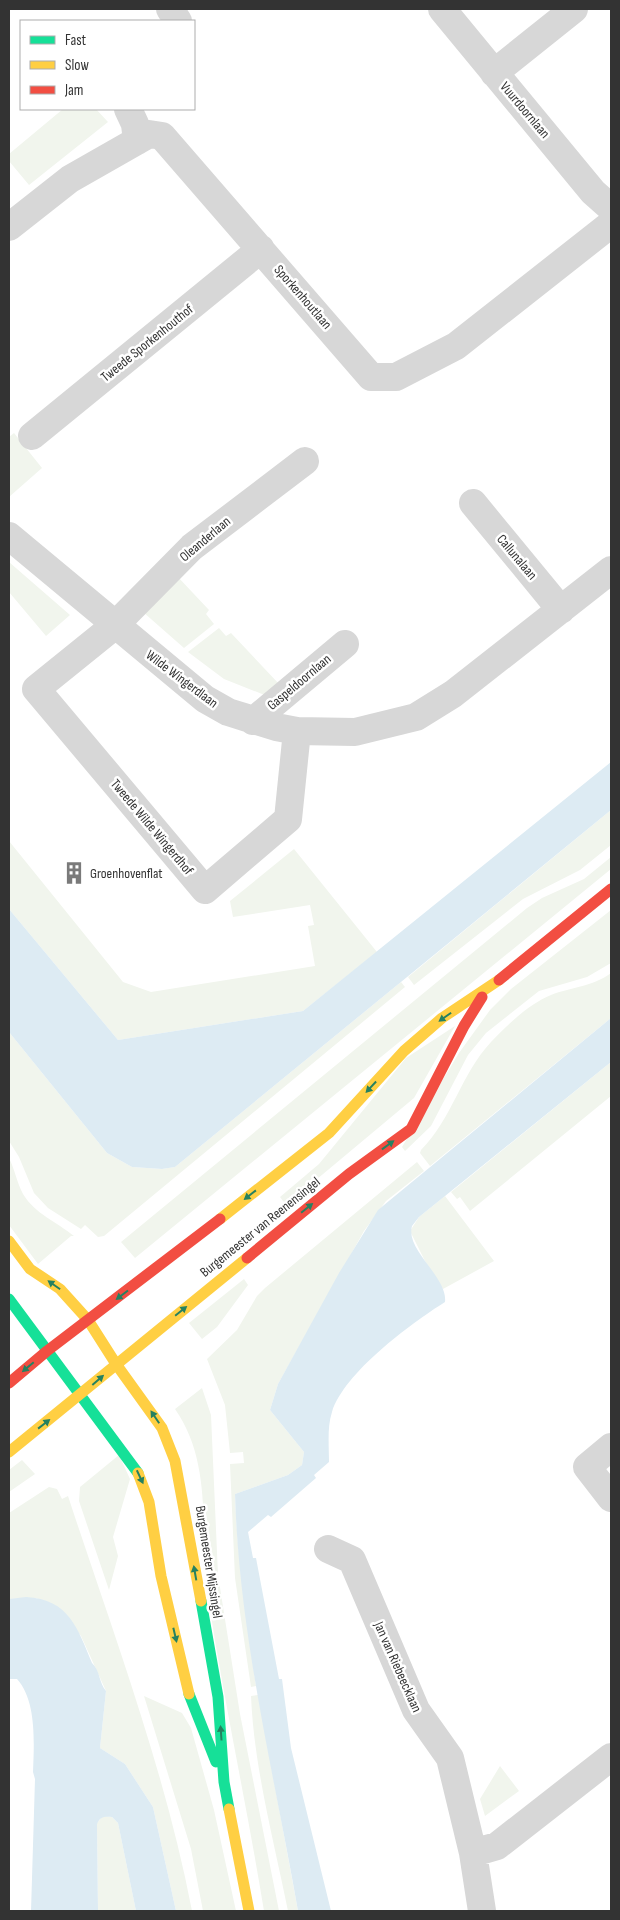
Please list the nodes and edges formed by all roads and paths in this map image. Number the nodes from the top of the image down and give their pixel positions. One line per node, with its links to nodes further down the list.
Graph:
1 (170, 9): 4 (street)
2 (442, 9): 5 (street, Vuurdoornlaan)
3 (574, 9): 5 (street)
4 (177, 20)
5 (494, 73): 8 (street, Vuurdoornlaan)
6 (128, 110): 7 (street)
7 (137, 141): 10 (street, Sporkenhoutlaan); 11 (street, Sporkenhoutlaan)
8 (611, 208)
9 (611, 224): 11 (street, Sporkenhoutlaan)
10 (9, 227)
11 (261, 249): 12 (street, Tweede Sporkenhouthof)
12 (32, 436)
13 (305, 460): 18 (street, Oleanderlaan)
14 (472, 503): 17 (street, Callunalaan)
15 (9, 536): 18 (street, Wilde Wingerdlaan)
16 (611, 570): 17 (street, Wilde Wingerdlaan)
17 (561, 610): 21 (street, Wilde Wingerdlaan)
18 (114, 626): 20 (street, Wilde Wingerdlaan); 21 (street, Tweede Wilde Wingerdhof)
19 (345, 644): 20 (street, Gaspeldoornlaan)
20 (253, 721): 21 (street, Wilde Wingerdlaan)
21 (296, 731)
22 (611, 890): 23 (main road, Burgemeester van Reenensingel)
23 (486, 991): 26 (main road, Burgemeester van Reenensingel, one-way to 26); 28 (main road, Burgemeester van Reenensingel, one-way to 23)
24 (9, 1241): 26 (main road, Burgemeester Mijssingel, one-way to 24)
25 (9, 1299): 27 (main road, Burgemeester Mijssingel)
26 (88, 1320): 27 (main road, Burgemeester van Reenensingel); 28 (main road, Burgemeester Mijssingel)
27 (47, 1351): 29 (main road, Burgemeester van Reenensingel, one-way to 29); 30 (main road, Burgemeester Mijssingel)
28 (116, 1364): 30 (main road, Burgemeester van Reenensingel, one-way to 28); 36 (main road, Burgemeester Mijssingel, one-way to 28)
29 (9, 1383)
30 (80, 1396): 32 (main road, Burgemeester van Reenensingel, one-way to 30); 36 (main road, Burgemeester Mijssingel, one-way to 36)
31 (611, 1446): 33 (street)
32 (9, 1452)
33 (611, 1498)
34 (328, 1549): 37 (street, Jan van Riebeecklaan)
35 (611, 1757): 37 (street)
36 (224, 1782): 38 (main road, Burgemeester Mijssingel)
37 (472, 1852): 39 (street, Jan van Riebeecklaan)
38 (249, 1911)
39 (482, 1911)

